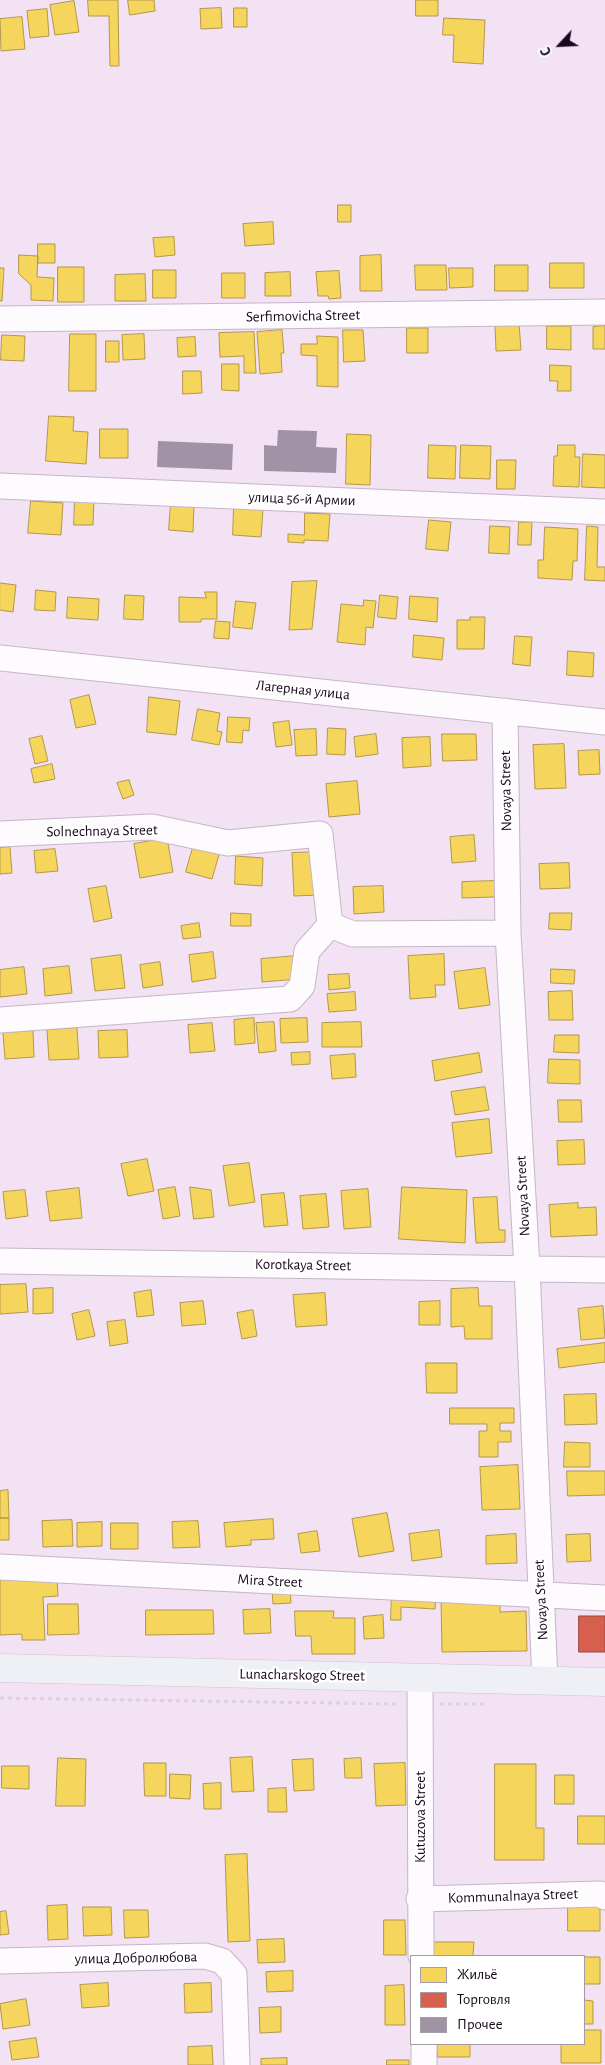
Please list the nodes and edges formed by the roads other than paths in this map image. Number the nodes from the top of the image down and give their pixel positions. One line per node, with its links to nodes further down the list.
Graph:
1 (605, 312): 2 (street, Serfimovicha Street)
2 (0, 319)
3 (0, 486): 4 (street, улица 56-й Армии)
4 (605, 512)
5 (0, 658): 6 (street, Лагерная улица)
6 (505, 711): 7 (street, Лагерная улица); 10 (street, Novaya Street)
7 (605, 722)
8 (0, 834): 9 (street, Solnechnaya Street)
9 (330, 925): 10 (street); 11 (street)
10 (508, 933): 13 (street, Novaya Street)
11 (0, 1020)
12 (0, 1261): 13 (street, Korotkaya Street)
13 (527, 1268): 14 (street, Korotkaya Street); 16 (street, Novaya Street)
14 (605, 1270)
15 (0, 1567): 16 (street, Mira Street)
16 (540, 1594): 17 (street, Mira Street); 20 (street, Novaya Street)
17 (605, 1598)
18 (0, 1668): 19 (main road, Lunacharskogo Street)
19 (420, 1678): 20 (main road, Lunacharskogo Street); 23 (street, Kutuzova Street)
20 (545, 1680): 21 (main road, Lunacharskogo Street)
21 (605, 1682)
22 (605, 1897): 23 (street, Kommunalnaya Street)
23 (419, 1899): 24 (street, Kutuzova Street)
24 (421, 1955)
25 (0, 1961): 27 (street, улица Добролюбова)
26 (424, 2045): 28 (street)
27 (237, 2065)
28 (424, 2065)

